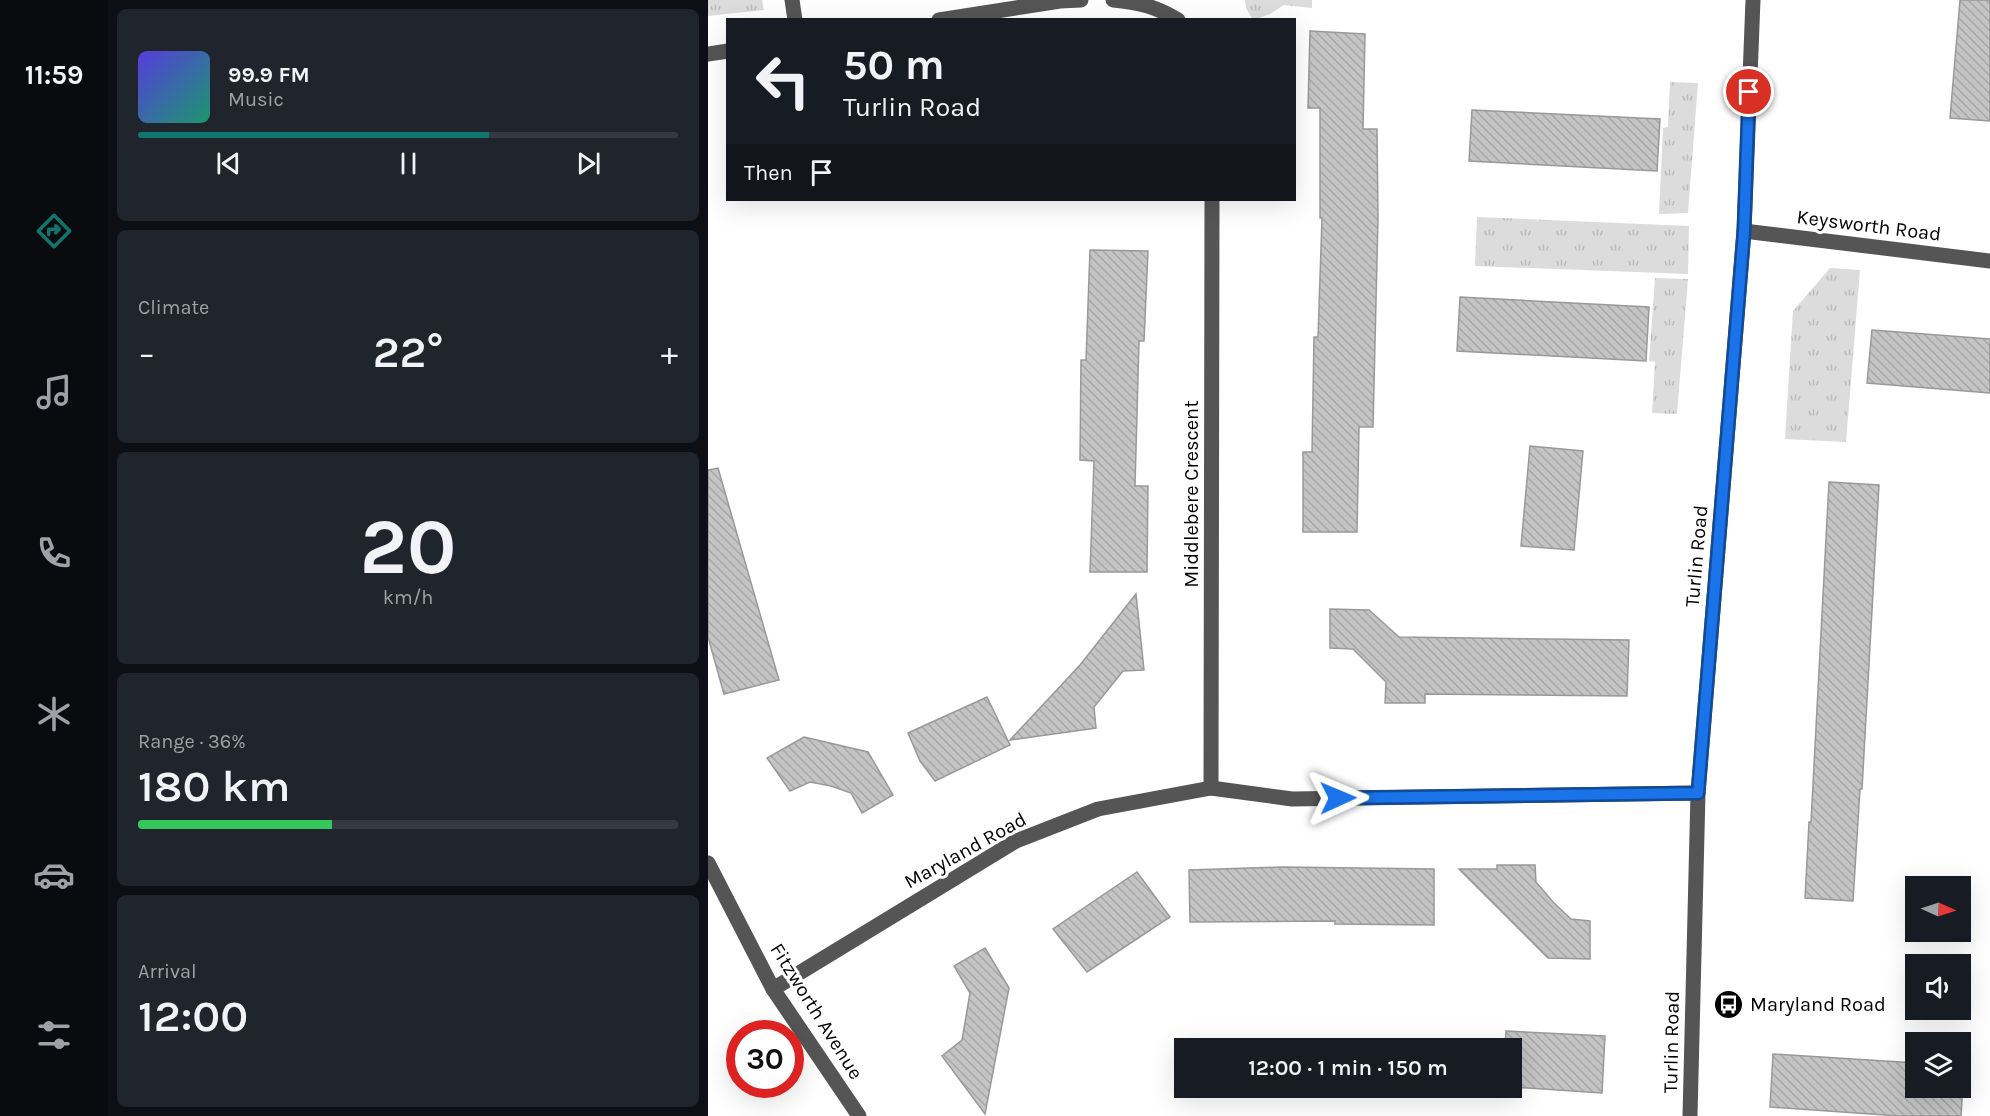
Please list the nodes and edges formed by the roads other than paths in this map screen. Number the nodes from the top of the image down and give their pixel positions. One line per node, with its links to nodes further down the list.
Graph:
1 (792, 0): 5 (street)
2 (1081, 0): 6 (street)
3 (1113, 0): 7 (street)
4 (1753, 0): 11 (street, Turlin Road)
5 (795, 18)
6 (953, 18)
7 (1174, 18)
8 (726, 51): 9 (street)
9 (708, 54)
10 (1212, 201): 13 (street, Middlebere Crescent)
11 (1744, 231): 12 (street, Keysworth Road); 14 (street, Turlin Road)
12 (1990, 261)
13 (1211, 788): 14 (street, Maryland Road); 16 (street, Maryland Road)
14 (1698, 793): 18 (street, Turlin Road)
15 (708, 863): 16 (street, Fitzworth Avenue)
16 (773, 989): 17 (street, Fitzworth Avenue)
17 (859, 1116)
18 (1690, 1116)

